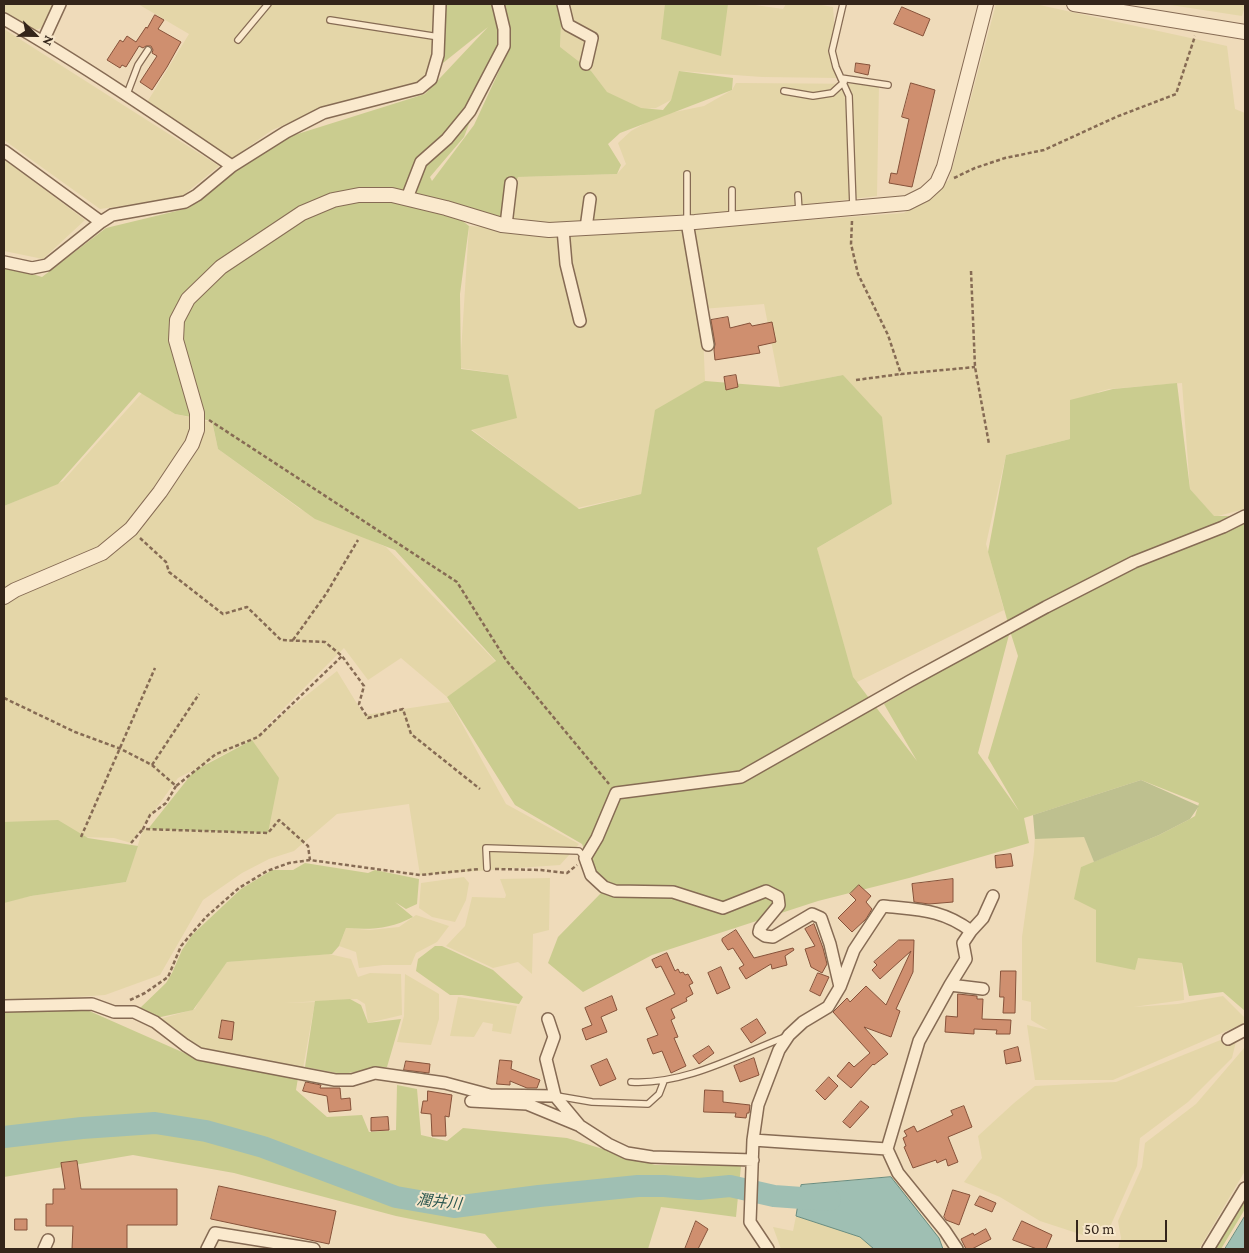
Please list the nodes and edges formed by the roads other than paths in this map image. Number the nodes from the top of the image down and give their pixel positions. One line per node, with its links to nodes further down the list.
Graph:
1 (60, 4): 14 (street)
2 (268, 4): 13 (lane)
3 (440, 4): 12 (street)
4 (498, 4): 27 (street)
5 (564, 4): 16 (street)
6 (843, 4): 17 (lane)
7 (986, 4): 29 (street)
8 (1074, 4): 11 (street)
9 (4, 19): 14 (street)
10 (330, 20): 12 (lane)
11 (1245, 32)
12 (439, 38): 22 (street)
13 (238, 40)
14 (43, 41): 20 (street)
15 (148, 50): 20 (lane)
16 (586, 64)
17 (842, 80): 18 (lane); 19 (lane); 29 (lane)
18 (888, 85)
19 (784, 91)
20 (127, 94): 22 (street)
21 (4, 151): 32 (street)
22 (232, 166): 32 (street)
23 (686, 174): 33 (lane)
24 (511, 184): 34 (street)
25 (732, 190): 31 (lane)
26 (798, 195): 30 (lane)
27 (407, 198): 34 (street); 41 (street)
28 (590, 199): 35 (street)
29 (853, 207): 30 (street)
30 (799, 212): 31 (street)
31 (732, 218): 33 (street)
32 (100, 222): 37 (street)
33 (687, 222): 35 (street); 39 (street)
34 (506, 225): 36 (street)
35 (586, 228): 36 (street)
36 (563, 229): 38 (street)
37 (4, 262)
38 (580, 321)
39 (708, 345)
40 (1245, 516): 42 (street)
41 (4, 597)
42 (585, 858): 43 (lane); 47 (street)
43 (486, 868)
44 (993, 896): 45 (street)
45 (971, 930): 46 (street); 47 (street)
46 (950, 985): 48 (street); 60 (street)
47 (840, 987): 52 (street)
48 (983, 989)
49 (4, 1006): 56 (street)
50 (548, 1019): 56 (street)
51 (1245, 1030): 53 (street)
52 (789, 1035): 54 (lane); 59 (street)
53 (1228, 1039)
54 (664, 1081): 55 (lane); 56 (lane)
55 (631, 1082)
56 (555, 1096): 58 (street)
57 (471, 1101): 58 (street)
58 (580, 1126): 61 (street)
59 (753, 1140): 60 (street); 61 (street)
60 (887, 1149): 66 (street)
61 (753, 1160): 65 (street)
62 (1245, 1188): 67 (street)
63 (207, 1249): 64 (street)
64 (314, 1249)
65 (768, 1249)
66 (956, 1249)
67 (1208, 1249)

